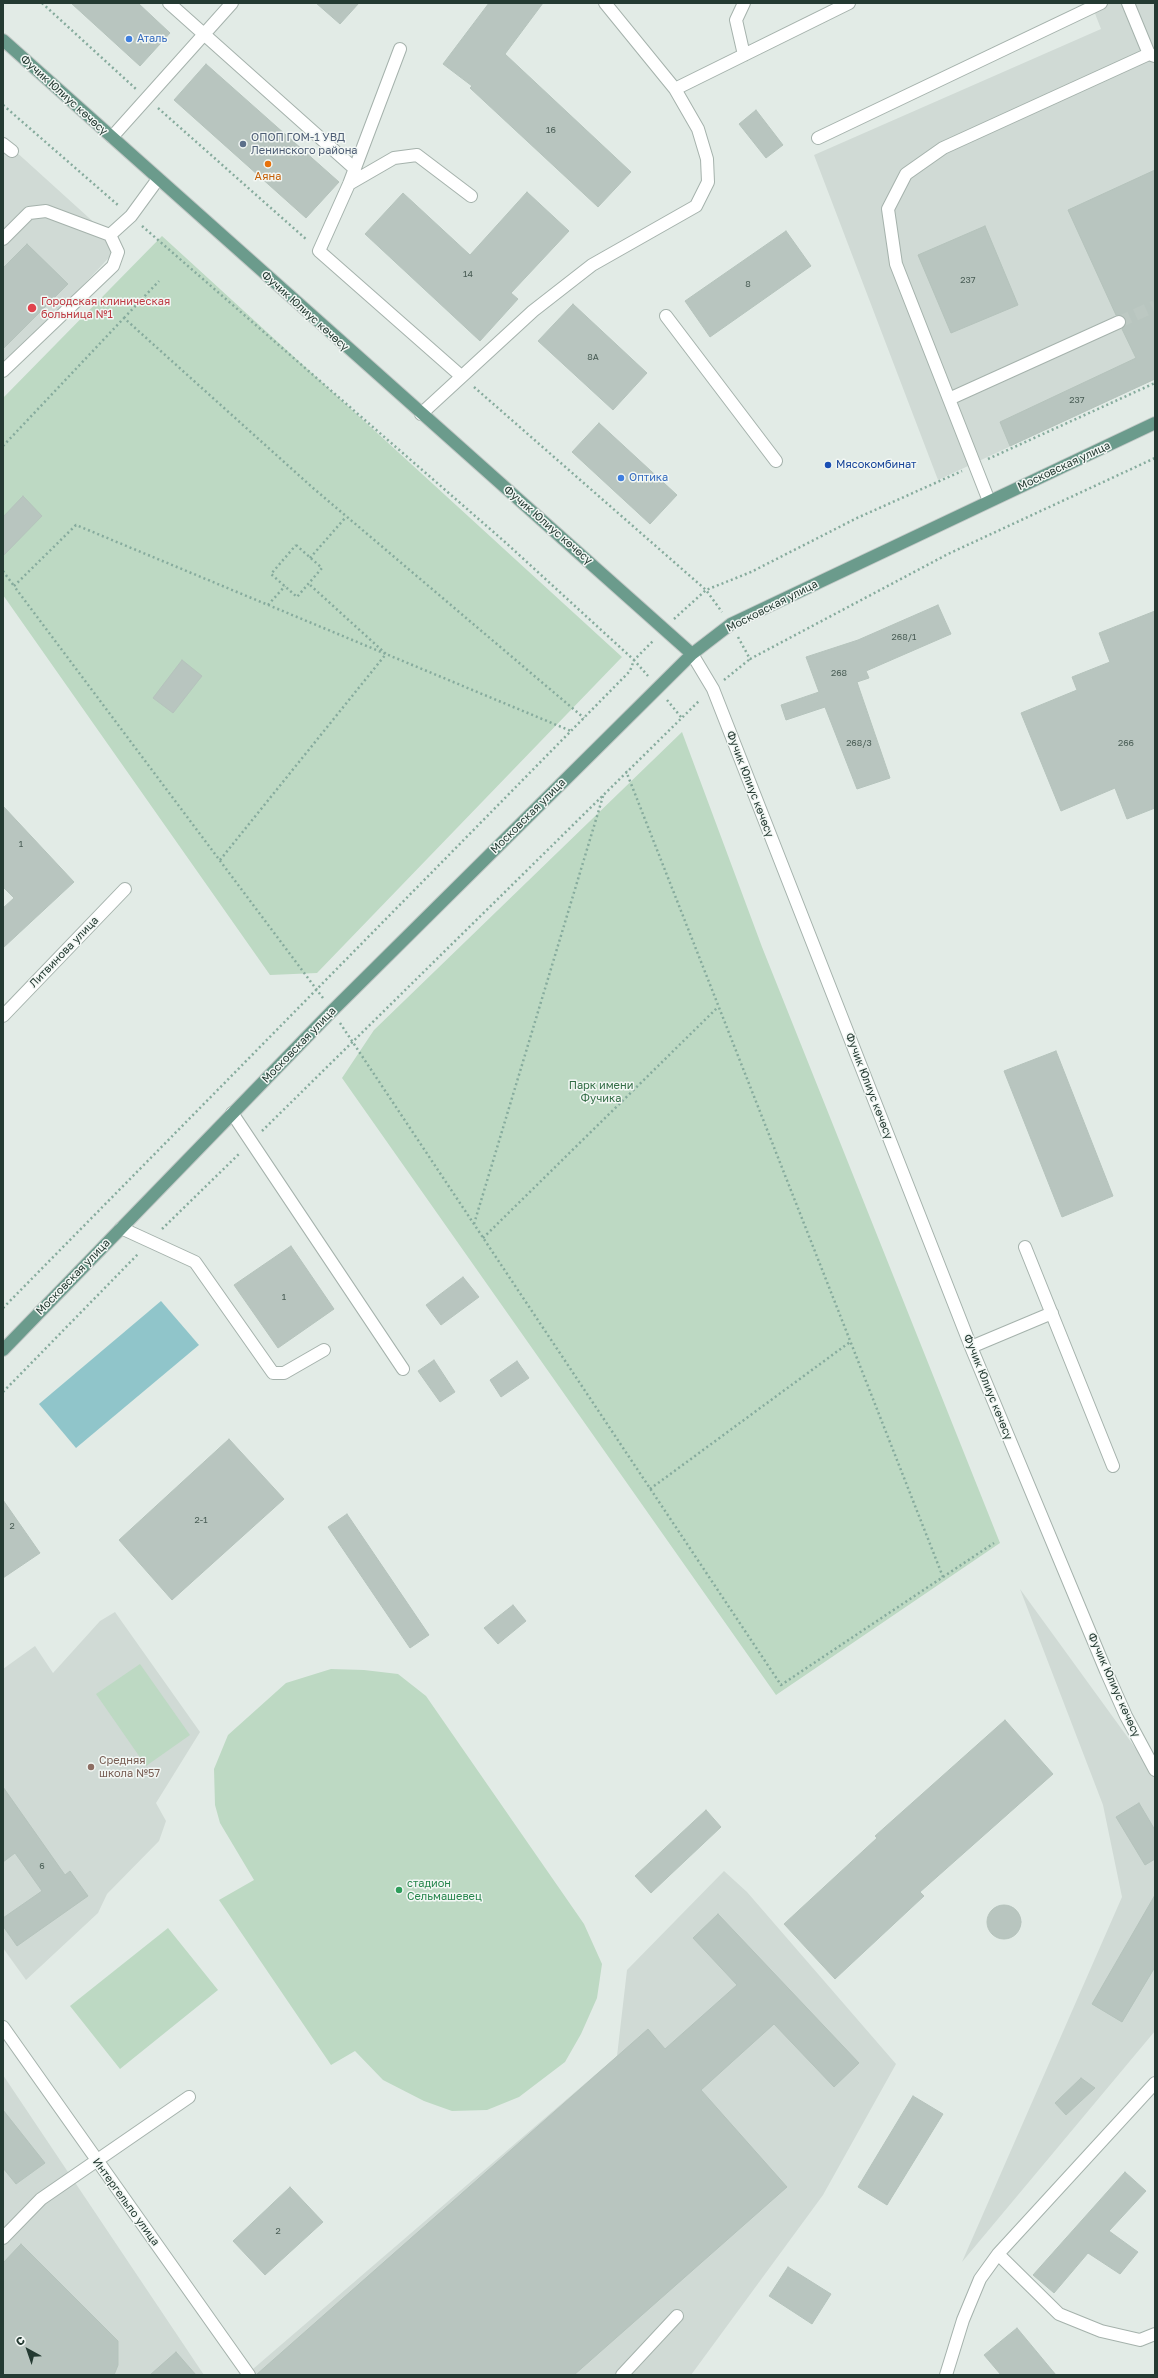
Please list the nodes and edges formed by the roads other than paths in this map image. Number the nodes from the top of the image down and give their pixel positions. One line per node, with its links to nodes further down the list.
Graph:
1 (169, 3): 8 (street)
2 (232, 3): 8 (street)
3 (605, 3): 13 (street)
4 (744, 3): 11 (street)
5 (849, 3): 11 (street)
6 (1101, 3): 15 (street)
7 (1128, 3): 12 (street)
8 (203, 34): 14 (street); 16 (street)
9 (3, 40): 14 (main road, Фучик Юлиус көчөсү)
10 (400, 49): 16 (street)
11 (744, 55): 13 (street)
12 (1152, 55): 26 (street)
13 (675, 89): 25 (street)
14 (112, 137): 17 (main road, Фучик Юлиус көчөсү)
15 (818, 138)
16 (355, 169): 18 (street)
17 (158, 179): 20 (street); 27 (main road, Фучик Юлиус көчөсү)
18 (349, 184): 19 (street); 25 (street)
19 (471, 196)
20 (110, 235): 21 (street); 24 (street)
21 (3, 238)
22 (666, 316): 29 (street)
23 (1119, 322): 26 (street)
24 (3, 371)
25 (461, 376): 27 (street)
26 (949, 399): 30 (street)
27 (421, 414): 31 (main road, Фучик Юлиус көчөсү)
28 (1155, 423): 30 (main road, Московская улица)
29 (776, 461)
30 (989, 501): 31 (main road, Московская улица)
31 (692, 654): 34 (main road, Московская улица); 38 (street, Фучик Юлиус көчөсү)
32 (125, 889): 33 (street, Литвинова улица)
33 (3, 1016)
34 (232, 1114): 35 (main road, Московская улица); 41 (street)
35 (121, 1228): 39 (main road, Московская улица); 40 (street)
36 (1026, 1247): 37 (street)
37 (1052, 1313): 38 (street); 42 (street)
38 (971, 1347): 43 (street, Фучик Юлиус көчөсү)
39 (3, 1350)
40 (324, 1350)
41 (403, 1369)
42 (1113, 1466)
43 (1155, 1770)
44 (3, 2028): 47 (street, Интергельпо улица)
45 (1155, 2083): 49 (street)
46 (189, 2097): 47 (street)
47 (97, 2161): 48 (street); 52 (street, Интергельпо улица)
48 (3, 2238)
49 (998, 2254): 51 (street); 54 (street)
50 (677, 2316): 53 (street)
51 (1155, 2334)
52 (249, 2375)
53 (622, 2375)
54 (946, 2375)

